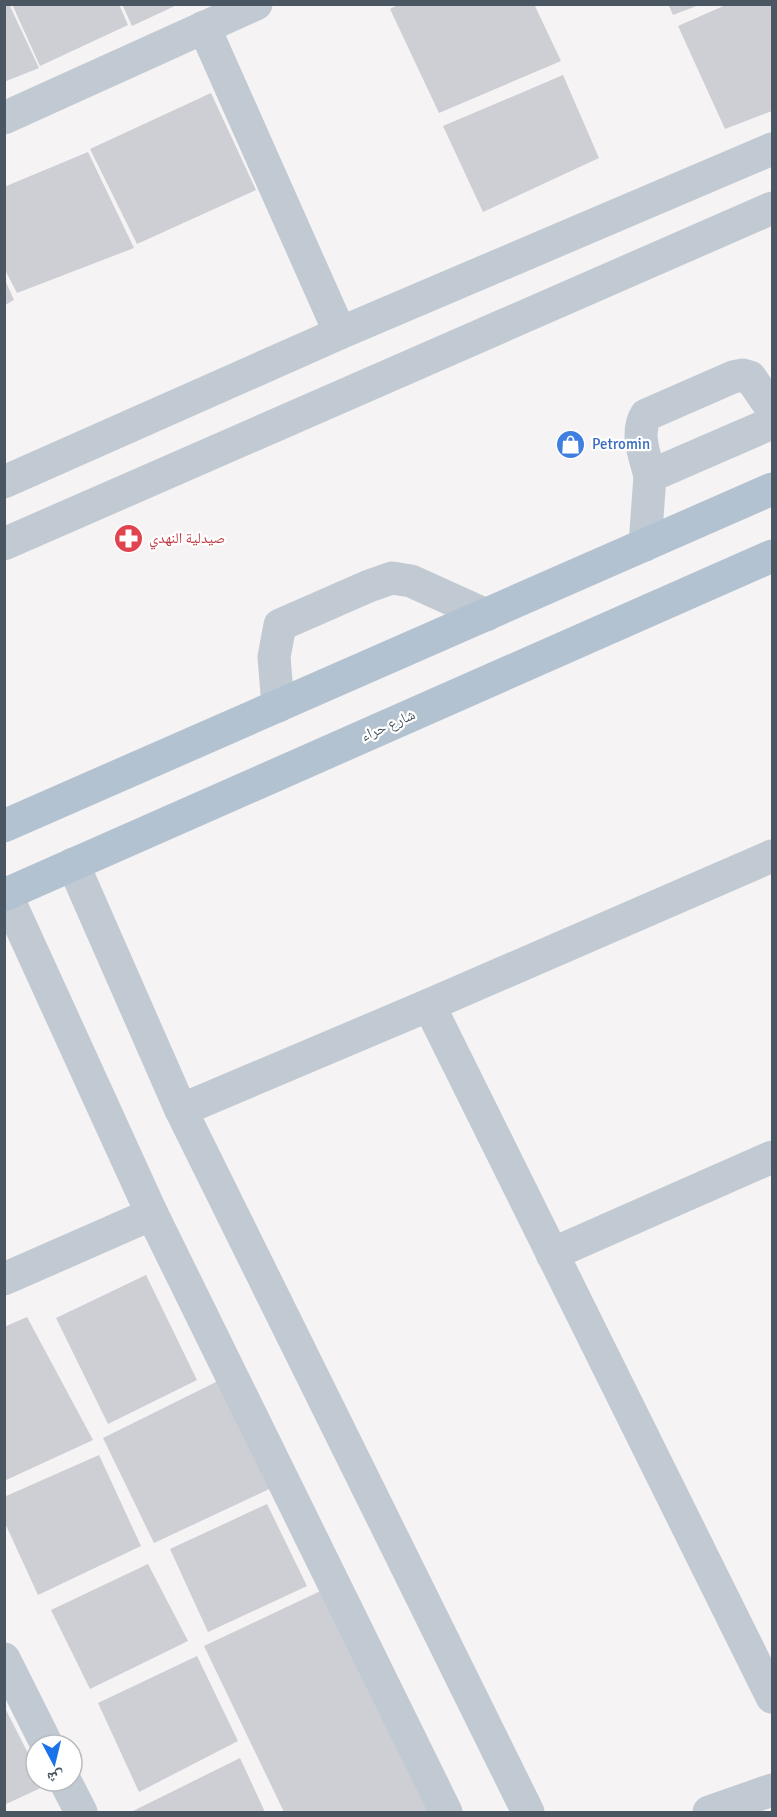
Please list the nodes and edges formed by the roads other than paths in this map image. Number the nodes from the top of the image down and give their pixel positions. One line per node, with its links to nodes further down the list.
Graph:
1 (256, 4): 2 (street)
2 (204, 27): 3 (street); 7 (street)
3 (4, 118)
4 (762, 154): 5 (street); 7 (street)
5 (772, 199)
6 (772, 208): 13 (street)
7 (340, 333): 11 (street)
8 (772, 409): 10 (street)
9 (772, 423): 10 (street)
10 (650, 476): 14 (street)
11 (4, 482)
12 (772, 489): 14 (main road)
13 (4, 544)
14 (645, 545): 16 (main road)
15 (772, 556): 20 (main road, شارع حراء)
16 (486, 615): 17 (main road); 17 (street)
17 (278, 706): 18 (main road)
18 (4, 826)
19 (772, 856): 22 (street)
20 (73, 864): 21 (main road, شارع حراء); 23 (street)
21 (5, 894): 25 (street)
22 (429, 1005): 23 (street); 26 (street)
23 (182, 1110): 35 (street)
24 (772, 1158): 26 (street)
25 (152, 1214): 27 (street); 34 (street)
26 (552, 1254): 29 (street)
27 (4, 1279)
28 (4, 1659): 30 (street)
29 (772, 1697)
30 (41, 1733)
31 (772, 1790): 36 (street)
32 (72, 1793): 33 (street)
33 (81, 1812)
34 (446, 1812)
35 (528, 1812)
36 (709, 1812)

